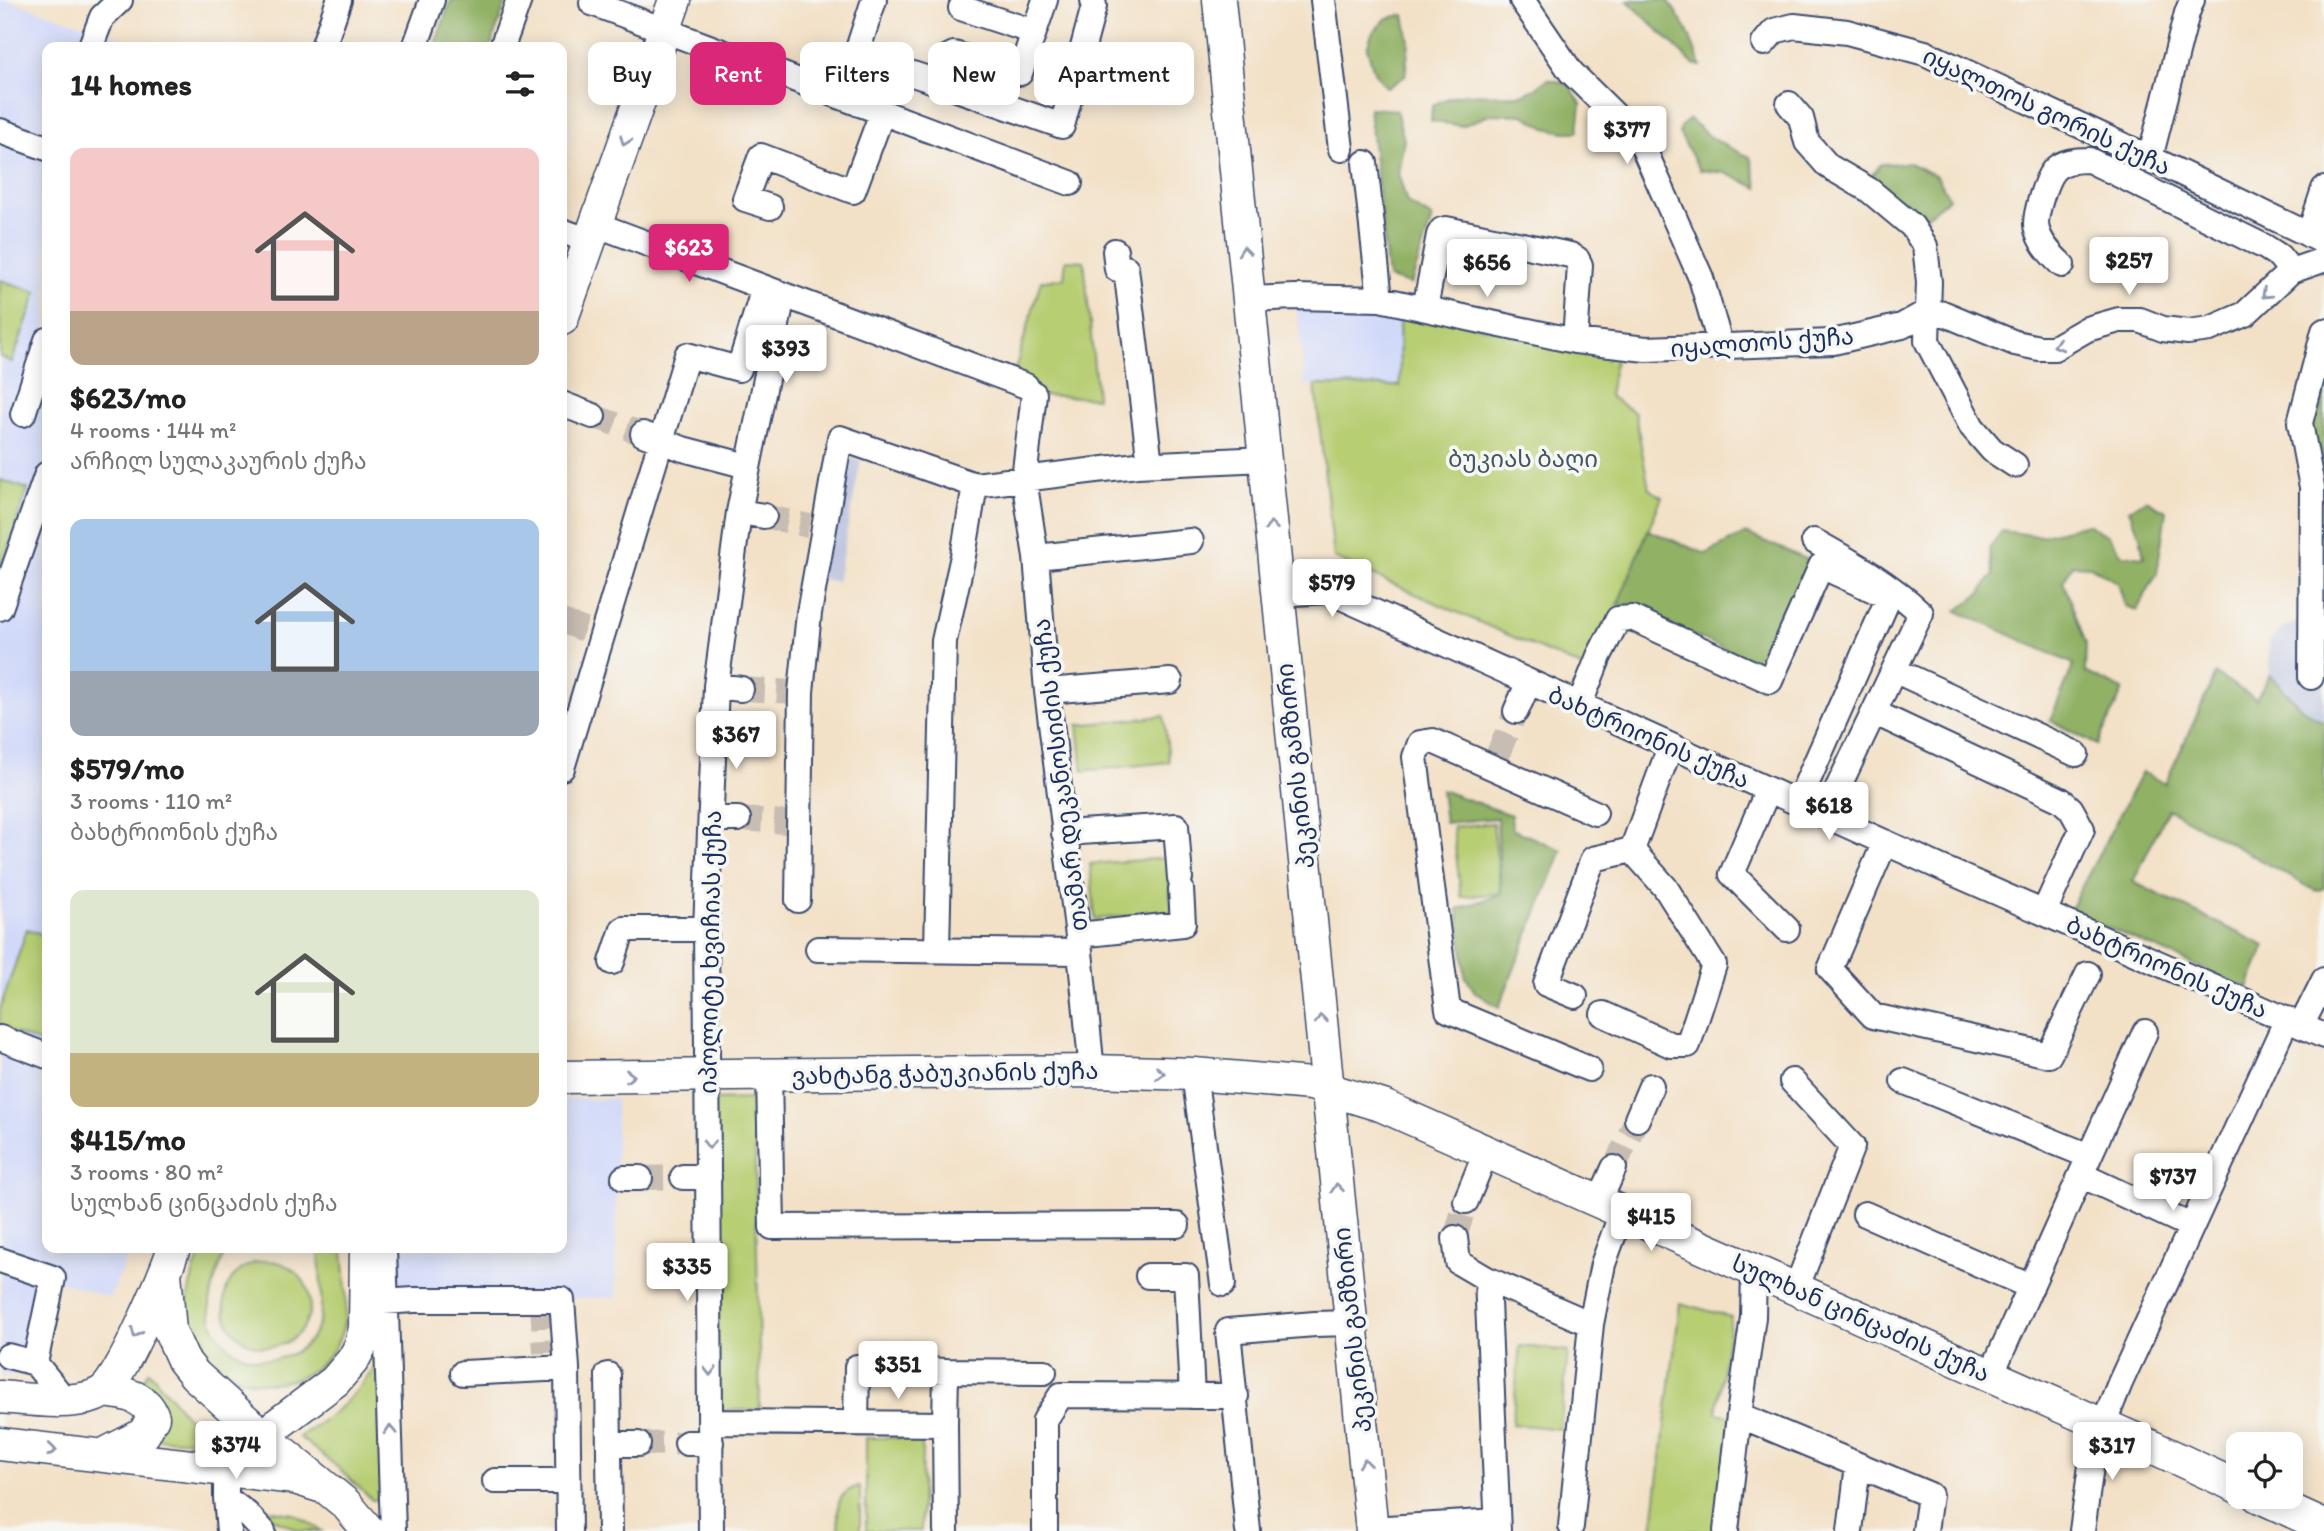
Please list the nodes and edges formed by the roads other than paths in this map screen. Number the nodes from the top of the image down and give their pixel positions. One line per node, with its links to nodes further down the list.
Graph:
1 (339, 0): 18 (street)
2 (432, 0): 19 (street)
3 (519, 0): 20 (street)
4 (675, 0): 15 (main road)
5 (874, 0): 21 (street)
6 (1045, 0): 16 (street)
7 (1093, 0): 27 (street)
8 (1219, 0): 45 (main road, პეკინის გამზირი, one-way to 8)
9 (1323, 0): 31 (street)
10 (1522, 0): 51 (street)
11 (592, 3): 15 (street)
12 (2190, 6): 32 (street)
13 (111, 8): 17 (street)
14 (961, 8): 16 (street)
15 (664, 30): 24 (street); 37 (main road, one-way to 37)
16 (1034, 32): 23 (street)
17 (93, 42)
18 (325, 42)
19 (417, 42)
20 (504, 42)
21 (860, 42)
22 (1764, 43): 32 (street, იყალთოს გორის ქუჩა)
23 (1020, 73)
24 (800, 82)
25 (1789, 104): 48 (street)
26 (862, 105): 28 (street)
27 (1002, 105)
28 (883, 113): 34 (street); 36 (street)
29 (0, 131): 30 (street)
30 (42, 146)
31 (1341, 149)
32 (2150, 158): 38 (street, იყალთოს გორის ქუჩა)
33 (1365, 163): 46 (street)
34 (1070, 183)
35 (2324, 189): 38 (street)
36 (770, 207)
37 (582, 232): 43 (street); 44 (main road)
38 (2317, 239)
39 (1115, 251): 58 (street)
40 (2324, 260): 42 (street)
41 (2062, 265): 42 (street)
42 (2291, 271): 48 (street, one-way to 48)
43 (773, 291): 56 (street); 60 (street, იპოლიტე ხვიჩიას ქუჩა); 61 (street, თამარ დეკანოსიძის ქუჩა)
44 (567, 297)
45 (1248, 299): 46 (street, იყალთოს ქუჩა); 57 (main road, პეკინის გამზირი)
46 (1380, 299): 47 (street, იყალთოს ქუჩა)
47 (1426, 308): 50 (street, იყალთოს ქუჩა); 50 (street)
48 (1927, 313): 51 (street, იყალთოს ქუჩა); 59 (street)
49 (2324, 331): 72 (street)
50 (1575, 341): 51 (street, იყალთოს ქუჩა)
51 (1724, 347)
52 (42, 355): 54 (street)
53 (567, 406): 55 (street)
54 (23, 414)
55 (593, 416)
56 (652, 437): 60 (street); 81 (street)
57 (1265, 459): 58 (street); 69 (main road, პეკინის გამზირი, one-way to 57)
58 (1150, 464): 61 (street)
59 (2015, 465)
60 (747, 466): 64 (street, იპოლიტე ხვიჩიას ქუჩა)
61 (1024, 479): 62 (street); 68 (street, თამარ დეკანოსიძის ქუჩა)
62 (975, 485): 93 (street); 99 (street)
63 (42, 488): 70 (street)
64 (739, 512): 65 (street); 75 (street, იპოლიტე ხვიჩიას ქუჩა)
65 (764, 516)
66 (1191, 541): 68 (street)
67 (1814, 541): 71 (street)
68 (1036, 557): 77 (street, თამარ დეკანოსიძის ქუჩა)
69 (1278, 594): 74 (street, ბახტრიონის ქუჩა); 118 (main road, პეკინის გამზირი, one-way to 69)
70 (0, 608)
71 (1894, 670): 83 (street); 87 (street)
72 (2311, 677)
73 (1170, 681): 77 (street)
74 (1528, 684): 78 (street, ბახტრიონის ქუჩა); 79 (street)
75 (716, 686): 76 (street); 89 (street, იპოლიტე ხვიჩიას ქუჩა)
76 (741, 689)
77 (1047, 691): 90 (street, თამარ დეკანოსიძის ქუჩა)
78 (1579, 706): 82 (street, ბახტრიონის ქუჩა); 85 (street)
79 (1516, 711)
80 (1884, 717): 94 (street)
81 (567, 747)
82 (1670, 747): 84 (street, ბახტრიონის ქუჩა); 92 (street)
83 (2076, 754)
84 (1768, 790): 85 (street, ბახტრიონის ქუჩა); 96 (street)
85 (1798, 803): 87 (street, ბახტრიონის ქუჩა)
86 (1595, 813): 110 (street)
87 (1825, 815): 91 (street, ბახტრიონის ქუჩა)
88 (738, 818): 89 (street)
89 (711, 819): 95 (street, იპოლიტე ხვიჩიას ქუჩა)
90 (1064, 833): 97 (street, თამარ დეკანოსიძის ქუჩა); 97 (street)
91 (1885, 842): 94 (street, ბახტრიონის ქუჩა); 101 (street)
92 (1632, 850): 103 (street); 104 (street)
93 (798, 900)
94 (2044, 912): 105 (street, ბახტრიონის ქუჩა)
95 (706, 929): 100 (street); 114 (street, იპოლიტე ხვიჩიას ქუჩა)
96 (1787, 929)
97 (1079, 943): 99 (street); 111 (street, თამარ დეკანოსიძის ქუჩა)
98 (818, 949): 99 (street)
99 (937, 949)
100 (612, 962)
101 (2088, 974)
102 (2324, 980): 105 (street)
103 (1575, 996)
104 (1603, 1014)
105 (2294, 1022): 107 (street, ბახტრიონის ქუჩა); 130 (street)
106 (2145, 1032): 122 (street)
107 (2324, 1036)
108 (0, 1038): 109 (street)
109 (42, 1054)
110 (1589, 1069)
111 (1092, 1071): 112 (main road, ვახტანგ ჭაბუკიანის ქუჩა, one-way to 112); 113 (main road, ვახტანგ ჭაბუკიანის ქუჩა)
112 (1194, 1074): 118 (main road, ვახტანგ ჭაბუკიანის ქუჩა); 140 (street)
113 (769, 1075): 114 (main road, ვახტანგ ჭაბუკიანის ქუჩა); 129 (street)
114 (708, 1076): 115 (main road, ვახტანგ ჭაბუკიანის ქუჩა, one-way to 114); 125 (street, იპოლიტე ხვიჩიას ქუჩა, one-way to 125)
115 (567, 1077)
116 (1792, 1081): 142 (street)
117 (1903, 1081): 122 (street)
118 (1327, 1087): 121 (main road, სულხან ცინცაძის ქუჩა); 144 (main road, პეკინის გამზირი, one-way to 118)
119 (1651, 1087): 120 (street)
120 (1637, 1119)
121 (1486, 1152): 126 (street); 127 (main road, სულხან ცინცაძის ქუჩა)
122 (2085, 1166): 130 (street); 141 (street)
123 (1614, 1168): 127 (street)
124 (683, 1177): 125 (street)
125 (709, 1177): 165 (street, იპოლიტე ხვიჩიას ქუჩა, one-way to 165)
126 (1466, 1201)
127 (1611, 1207): 137 (main road, სულხან ცინცაძის ქუჩა); 145 (street)
128 (1865, 1214): 141 (street)
129 (1177, 1225)
130 (2192, 1226): 164 (street)
131 (1455, 1238): 139 (street)
132 (351, 1253): 143 (main road)
133 (367, 1253): 143 (main road)
134 (383, 1253): 143 (street)
135 (0, 1260): 147 (street)
136 (170, 1261): 154 (main road, one-way to 154); 155 (main road)
137 (1754, 1270): 142 (main road, სულხან ცინცაძის ქუჩა); 161 (street)
138 (1148, 1276): 157 (street)
139 (1487, 1279): 145 (street); 182 (street)
140 (1223, 1284)
141 (2031, 1287): 153 (street)
142 (1796, 1289): 153 (main road, სულხან ცინცაძის ქუჩა)
143 (373, 1297): 148 (street); 156 (main road); 178 (street, one-way to 143)
144 (1351, 1323): 158 (street); 184 (main road, პეკინის გამზირი, one-way to 144)
145 (1591, 1324): 183 (street)
146 (8, 1356): 147 (street)
147 (35, 1363): 160 (street)
148 (552, 1363): 151 (street); 174 (street)
149 (946, 1371): 150 (street); 162 (street); 163 (street)
150 (1044, 1372)
151 (463, 1373)
152 (608, 1375): 168 (street)
153 (1992, 1375): 164 (main road, სულხან ცინცაძის ქუჩა)
154 (104, 1391): 160 (main road); 170 (main road)
155 (214, 1393): 156 (main road); 166 (main road)
156 (317, 1395): 166 (main road)
157 (1192, 1396): 158 (street); 192 (street)
158 (1236, 1396): 193 (street)
159 (7, 1400): 160 (main road)
160 (65, 1400)
161 (1739, 1415): 171 (street); 194 (street)
162 (856, 1423): 163 (street); 165 (street)
163 (945, 1424): 191 (street)
164 (2103, 1425): 175 (main road, სულხან ცინცაძის ქუჩა); 197 (street)
165 (703, 1436): 190 (street, იპოლიტე ხვიჩიას ქუჩა)
166 (264, 1437): 172 (main road); 177 (main road)
167 (0, 1444): 170 (main road, one-way to 170)
168 (610, 1444): 169 (street); 189 (street)
169 (638, 1444)
170 (103, 1455): 172 (main road)
171 (1858, 1465): 195 (street); 196 (street)
172 (185, 1467): 176 (main road)
173 (495, 1481): 174 (street)
174 (568, 1481): 188 (street)
175 (2226, 1481)
176 (226, 1484): 177 (main road); 185 (street); 186 (street)
177 (328, 1488): 180 (main road)
178 (393, 1498): 180 (street); 187 (street)
179 (2280, 1509): 181 (main road)
180 (363, 1523)
181 (2305, 1524)
182 (1498, 1526): 184 (street)
183 (1571, 1526)
184 (1372, 1530)
185 (229, 1531)
186 (263, 1531)
187 (393, 1531)
188 (569, 1531)
189 (610, 1531)
190 (711, 1531)
191 (946, 1531)
192 (1045, 1531)
193 (1248, 1531)
194 (1726, 1531)
195 (1850, 1531)
196 (1925, 1531)
197 (2082, 1531)

